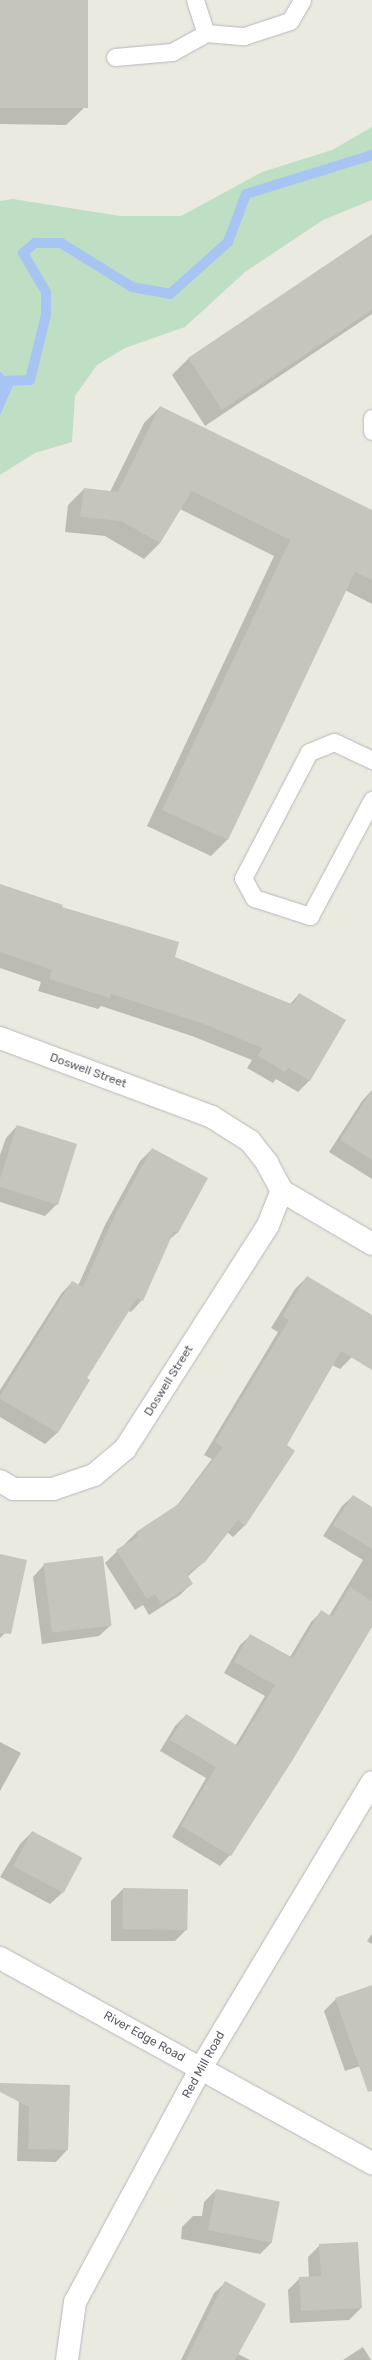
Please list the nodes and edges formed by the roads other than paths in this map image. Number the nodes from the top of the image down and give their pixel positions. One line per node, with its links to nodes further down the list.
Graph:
1 (195, 0): 3 (lane)
2 (302, 0): 3 (lane)
3 (206, 33): 4 (lane)
4 (115, 57)
5 (372, 418): 6 (lane)
6 (372, 431)
7 (372, 760): 8 (lane)
8 (372, 800)
9 (0, 1038): 10 (street, Doswell Street)
10 (282, 1191): 11 (street); 12 (street, Doswell Street)
11 (372, 1244)
12 (0, 1481)
13 (372, 1782): 15 (street, Red Mill Road)
14 (0, 1958): 15 (street, River Edge Road)
15 (201, 2068): 16 (street, River Edge Road); 17 (street, Red Mill Road)
16 (372, 2163)
17 (67, 2360)

